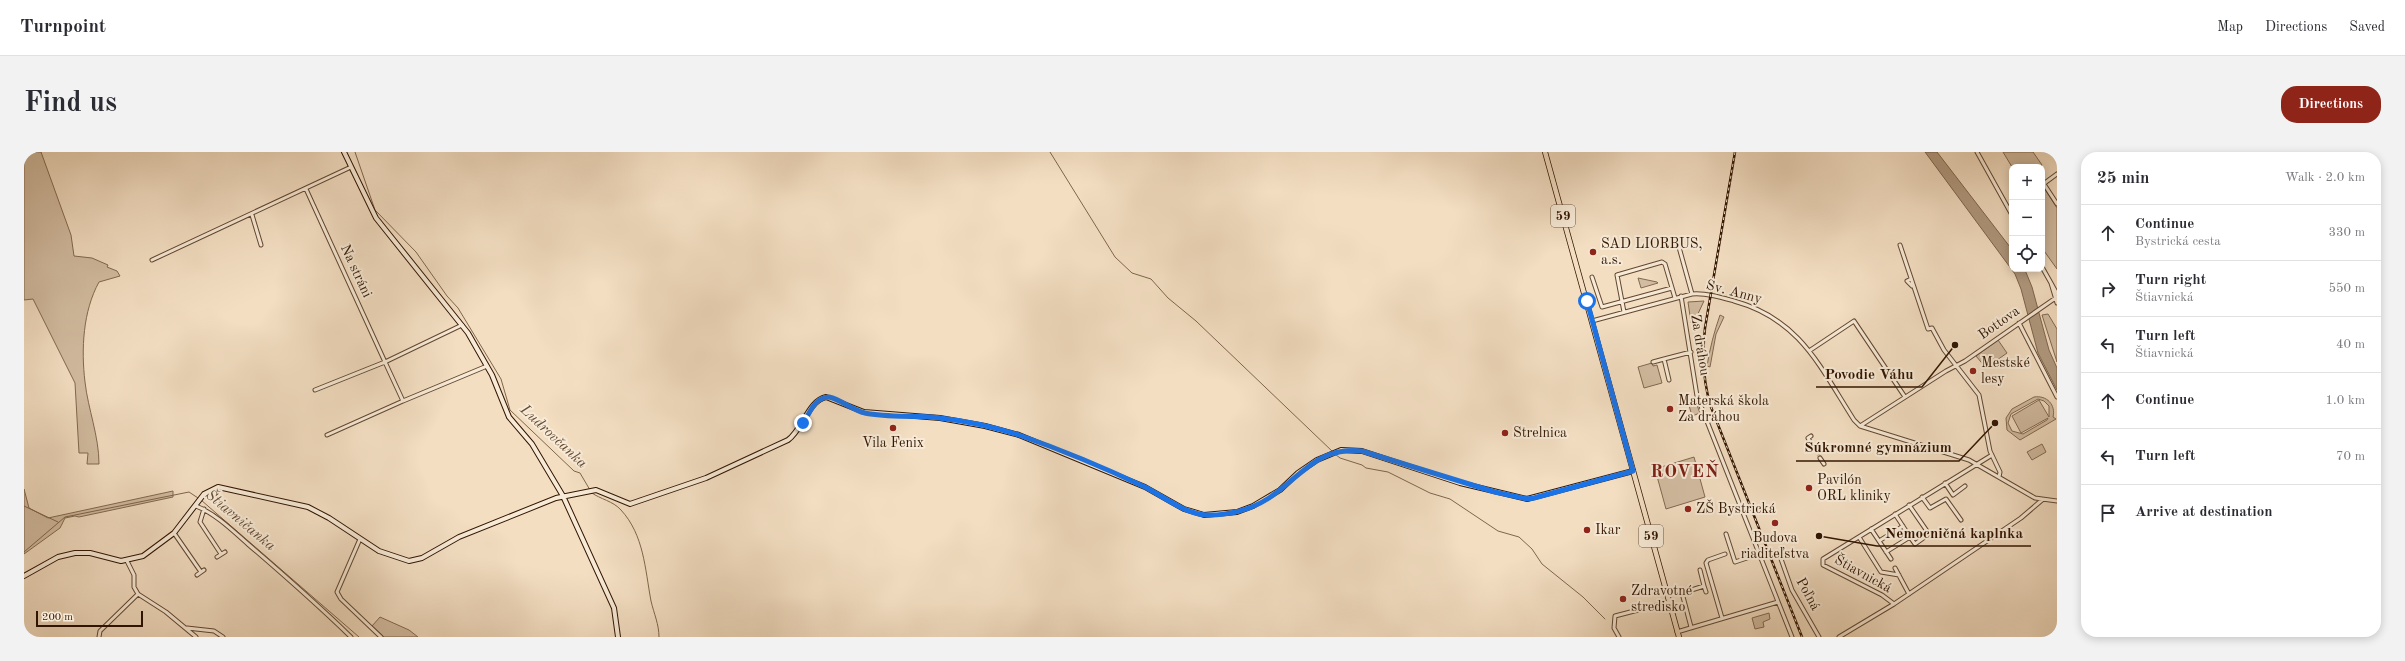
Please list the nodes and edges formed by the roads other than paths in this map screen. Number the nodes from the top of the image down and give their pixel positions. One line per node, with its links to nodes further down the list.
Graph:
1 (344, 152): 4 (street)
2 (1545, 152): 26 (main road, 59)
3 (1977, 152): 10 (street)
4 (352, 167): 8 (street); 28 (street)
5 (2057, 174): 6 (street)
6 (2045, 183)
7 (2045, 188): 9 (street)
8 (306, 189): 11 (street); 32 (street, Na stráni)
9 (2057, 204)
10 (2009, 206)
11 (252, 214): 13 (street); 15 (street)
12 (1677, 240): 19 (street, Za dráhou)
13 (261, 245)
14 (1900, 245): 35 (street)
15 (152, 260)
16 (2045, 272): 21 (street)
17 (1592, 277): 23 (street)
18 (1672, 288): 22 (street); 23 (street); 23 (street)
19 (1692, 294): 20 (street, Sv. Anny); 29 (street, Sv. Anny)
20 (1681, 296): 22 (street, Sv. Anny); 30 (street, Za dráhou)
21 (2056, 296): 24 (street); 27 (street, Bottova)
22 (1675, 298): 25 (street, Sv. Anny)
23 (1622, 302): 25 (street)
24 (2057, 303)
25 (1624, 312): 26 (street, Sv. Anny)
26 (1592, 321): 49 (main road, 59)
27 (2019, 323): 35 (street, Bottova); 39 (street)
28 (462, 325): 32 (street); 34 (street)
29 (1809, 351): 38 (street); 41 (street, Sv. Anny)
30 (1691, 352): 31 (street, Za dráhou); 73 (street, Za dráhou)
31 (1664, 359): 33 (street, Za dráhou); 36 (street)
32 (385, 362): 37 (street); 40 (street, Na stráni)
33 (1653, 362)
34 (487, 366): 40 (street); 53 (street)
35 (1956, 366): 38 (street, Bottova); 45 (street)
36 (1669, 380)
37 (315, 390)
38 (1905, 397): 41 (street, Bottova)
39 (2057, 397)
40 (403, 401): 42 (street)
41 (1860, 426): 48 (street)
42 (328, 435)
43 (1811, 436): 44 (street)
44 (1813, 448)
45 (1992, 455): 48 (street); 50 (street)
46 (1820, 458): 47 (street)
47 (1824, 464)
48 (1976, 464): 50 (street); 51 (street)
49 (1633, 471): 53 (street); 90 (main road, 59)
50 (1999, 477): 55 (street)
51 (1945, 482): 52 (street); 54 (street)
52 (1965, 486)
53 (563, 496): 68 (street); 102 (street)
54 (1922, 497): 58 (street); 61 (street)
55 (2042, 500): 56 (street); 89 (street)
56 (2057, 501)
57 (197, 504): 59 (street); 64 (street); 68 (street)
58 (1909, 505): 60 (street); 67 (street)
59 (204, 509): 72 (street); 100 (street)
60 (1895, 514): 62 (street); 63 (street)
61 (1961, 520)
62 (1903, 526): 67 (street); 69 (street)
63 (1871, 529): 66 (street); 69 (street)
64 (174, 533): 78 (street); 82 (street)
65 (1726, 534): 73 (street)
66 (1859, 537): 84 (street); 92 (street, Štiavnická)
67 (1910, 537): 71 (street)
68 (360, 539): 101 (street)
69 (1879, 541): 71 (street)
70 (224, 552): 72 (street)
71 (1886, 552): 76 (street)
72 (221, 554): 75 (street)
73 (1759, 554): 91 (street, Za dráhou)
74 (1725, 555): 93 (street)
75 (217, 557)
76 (1891, 559)
77 (1781, 560): 106 (street, Poľná)
78 (127, 561): 85 (street); 88 (street)
79 (1896, 568): 84 (street)
80 (204, 570): 82 (street)
81 (1700, 570): 86 (street)
82 (201, 572): 83 (street)
83 (197, 575)
84 (1899, 575): 89 (street)
85 (24, 576)
86 (1704, 586): 87 (street); 94 (street)
87 (1706, 592)
88 (138, 594): 95 (street); 97 (street)
89 (1909, 594): 92 (street)
90 (1669, 602): 96 (main road, 59); 103 (street)
91 (1778, 602): 93 (street); 105 (street, Za dráhou)
92 (1894, 604): 107 (street)
93 (1722, 618): 94 (street)
94 (1692, 627): 96 (street)
95 (187, 628): 98 (street); 99 (street)
96 (1677, 632): 104 (main road, 59)
97 (99, 637)
98 (196, 637)
99 (223, 637)
100 (351, 637)
101 (381, 637)
102 (618, 637)
103 (1619, 637)
104 (1679, 637)
105 (1792, 637)
106 (1819, 637)
107 (1839, 637)

